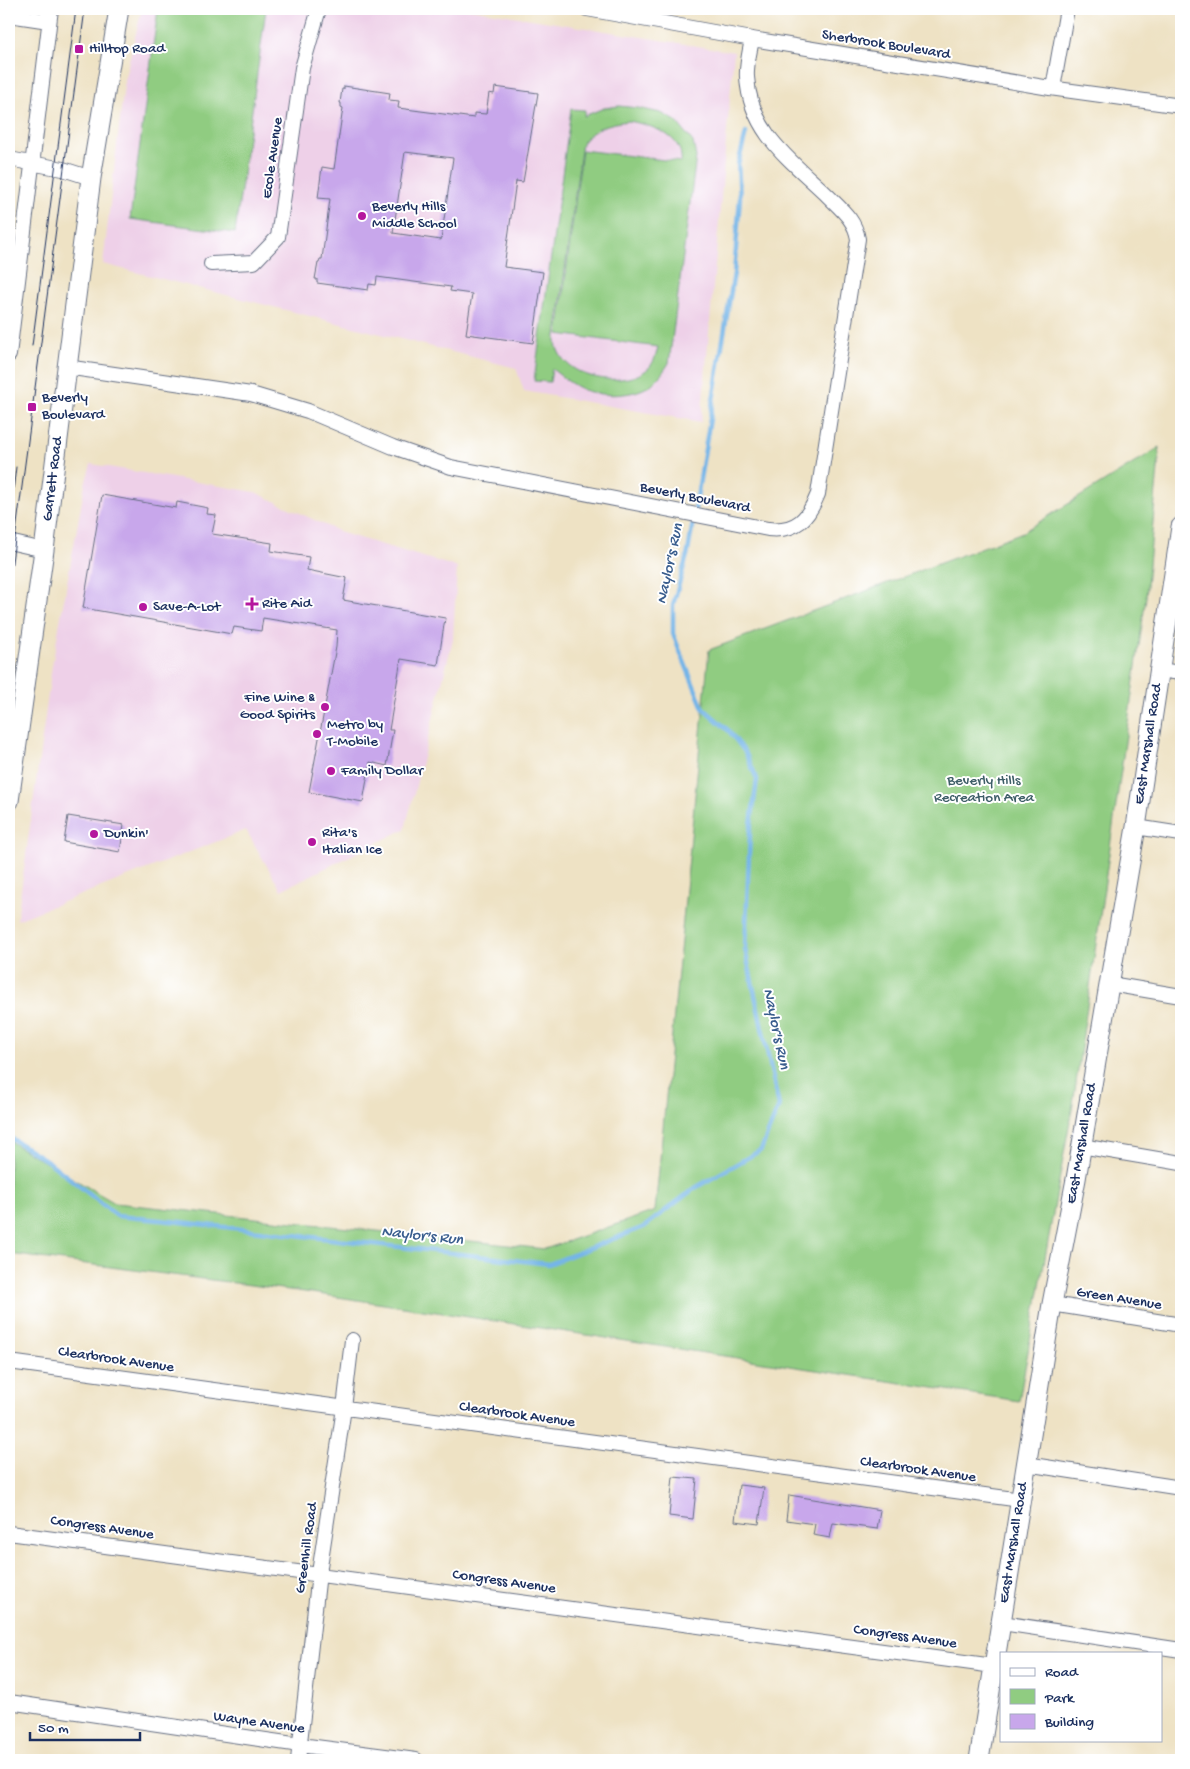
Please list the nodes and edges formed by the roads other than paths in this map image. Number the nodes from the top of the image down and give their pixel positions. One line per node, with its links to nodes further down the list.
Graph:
1 (118, 9): 13 (main road, Garrett Road)
2 (319, 9): 14 (street, Ecole Avenue)
3 (587, 9): 5 (street, Sherbrook Boulevard)
4 (1067, 9): 9 (street)
5 (626, 12): 8 (street, Sherbrook Boulevard)
6 (9, 15): 7 (street)
7 (50, 15): 12 (street)
8 (752, 39): 9 (street, Sherbrook Boulevard); 17 (street, Beverly Boulevard)
9 (1053, 88): 10 (street, Sherbrook Boulevard)
10 (1181, 106)
11 (9, 160): 12 (street)
12 (32, 163): 13 (street); 15 (street)
13 (92, 178): 17 (main road, Garrett Road)
14 (211, 264)
15 (11, 318): 16 (street)
16 (9, 355)
17 (66, 367): 20 (main road, Garrett Road)
18 (1181, 527): 21 (main road, East Marshall Road)
19 (9, 542): 20 (street)
20 (44, 550): 23 (main road, Garrett Road)
21 (1159, 670): 22 (street); 24 (main road, East Marshall Road)
22 (1181, 673)
23 (9, 801)
24 (1136, 827): 25 (street); 26 (main road, East Marshall Road)
25 (1181, 834)
26 (1110, 984): 27 (street); 28 (main road, East Marshall Road)
27 (1181, 996)
28 (1081, 1146): 29 (street); 30 (main road, East Marshall Road)
29 (1181, 1163)
30 (1052, 1304): 31 (street, Green Avenue); 35 (main road, East Marshall Road)
31 (1181, 1326)
32 (352, 1340): 34 (street, Greenhill Road)
33 (9, 1362): 34 (street, Clearbrook Avenue)
34 (344, 1408): 37 (street, Clearbrook Avenue); 39 (street, Greenhill Road)
35 (1026, 1464): 36 (street); 37 (main road, East Marshall Road)
36 (1181, 1488)
37 (1021, 1500): 40 (main road, East Marshall Road)
38 (9, 1532): 39 (street, Congress Avenue)
39 (319, 1573): 42 (street, Congress Avenue); 44 (street, Greenhill Road)
40 (1002, 1624): 41 (street); 42 (main road, East Marshall Road)
41 (1181, 1650)
42 (994, 1666): 47 (main road, East Marshall Road)
43 (9, 1702): 44 (street, Wayne Avenue)
44 (300, 1745): 45 (street, Greenhill Road); 46 (street, Wayne Avenue)
45 (298, 1760)
46 (416, 1760)
47 (979, 1760)

